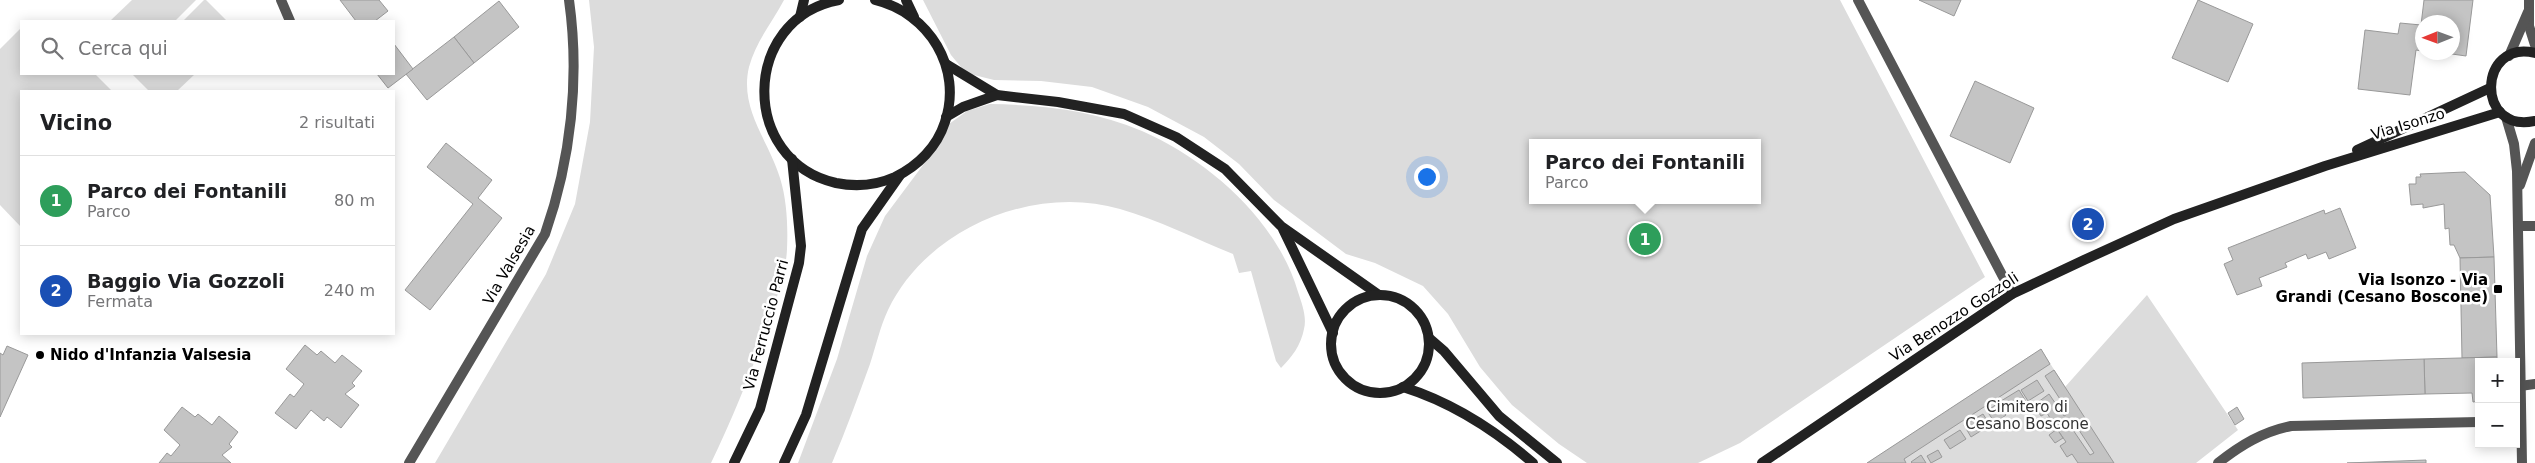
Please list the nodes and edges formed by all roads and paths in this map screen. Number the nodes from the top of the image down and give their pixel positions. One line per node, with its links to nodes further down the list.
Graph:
1 (281, 0): 12 (street)
2 (569, 0): 41 (street, Via Valsesia)
3 (804, 0): 10 (street)
4 (839, 0): 10 (street)
5 (875, 0): 11 (street)
6 (906, 0): 11 (street)
7 (1858, 0): 31 (street)
8 (2529, 0): 9 (street)
9 (2528, 12): 13 (street); 15 (street)
10 (800, 17): 23 (street)
11 (914, 18): 16 (street)
12 (290, 20)
13 (2535, 45)
14 (2535, 53): 15 (street)
15 (2509, 56): 17 (street)
16 (946, 64): 18 (street); 20 (street)
17 (2490, 88): 19 (street); 24 (street, Via Isonzo)
18 (997, 95): 20 (street); 28 (street)
19 (2503, 114): 21 (street); 24 (street, Via Isonzo); 26 (street)
20 (946, 117): 25 (street)
21 (2535, 121)
22 (2535, 143): 26 (street)
23 (792, 159): 25 (street); 42 (street, Via Ferruccio Parri)
24 (2325, 166): 27 (street, Via Isonzo)
25 (901, 174): 43 (street)
26 (2518, 193): 29 (street)
27 (2174, 219): 31 (street, Via Benozzo Gozzoli)
28 (1281, 226): 32 (street); 33 (street)
29 (2518, 226): 30 (street); 35 (street)
30 (2535, 226)
31 (2012, 294): 46 (street, Via Benozzo Gozzoli)
32 (1379, 295): 33 (street); 34 (street)
33 (1333, 333): 38 (street)
34 (1429, 338): 38 (street); 45 (street)
35 (2520, 358)
36 (2535, 384): 37 (street)
37 (2520, 386)
38 (1403, 387): 44 (street)
39 (2475, 422): 47 (street)
40 (2520, 442): 48 (street)
41 (409, 463)
42 (734, 463)
43 (784, 463)
44 (1533, 463)
45 (1558, 463)
46 (1762, 463)
47 (2218, 463)
48 (2522, 463)

